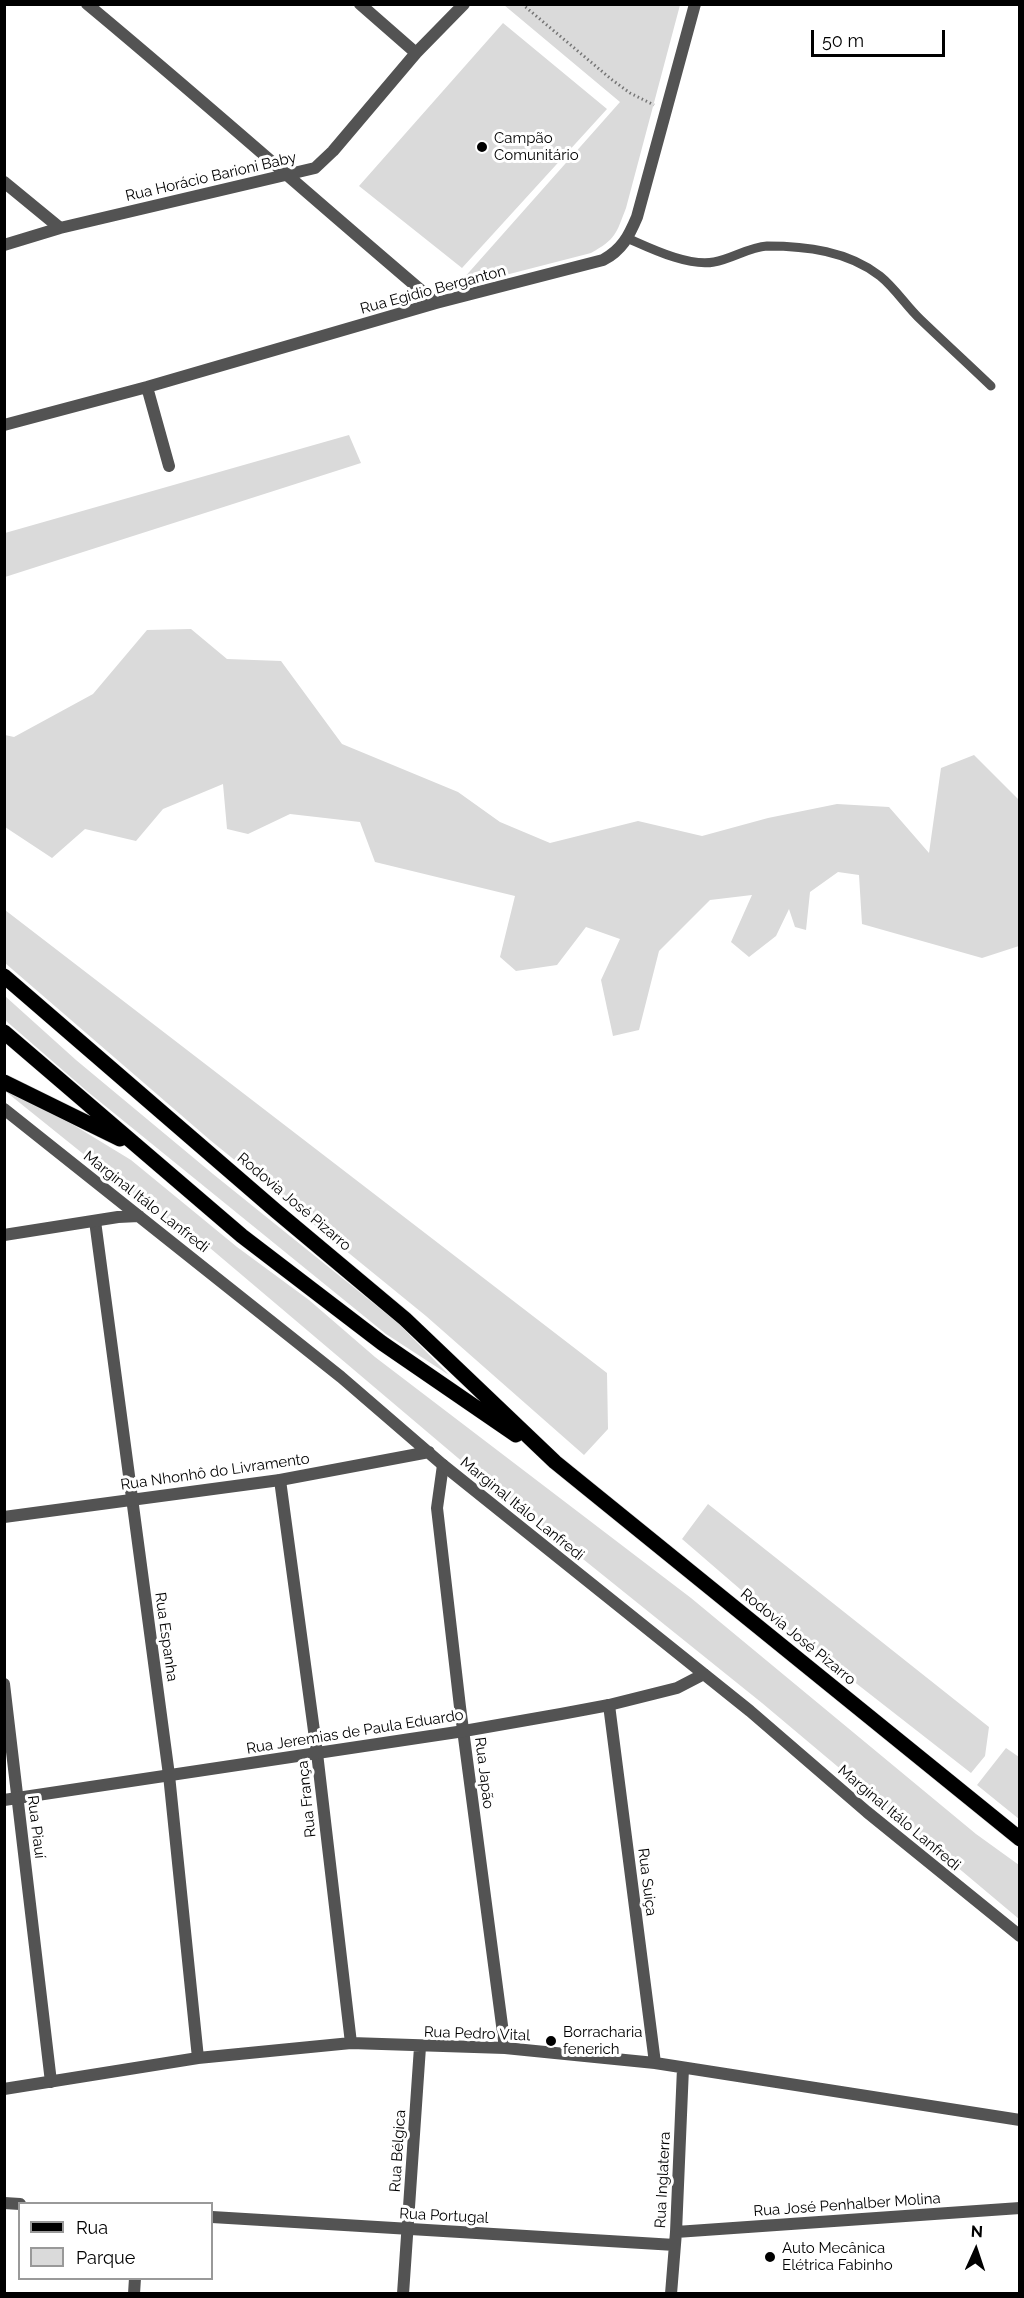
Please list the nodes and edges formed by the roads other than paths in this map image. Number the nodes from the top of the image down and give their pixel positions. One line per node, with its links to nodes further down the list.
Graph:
1 (87, 4): 6 (street)
2 (360, 4): 5 (street)
3 (464, 4): 5 (street, Rua Horácio Barioni Baby)
4 (695, 4): 9 (street, Rua Egidio Berganton)
5 (416, 53): 6 (street, Rua Horácio Barioni Baby)
6 (286, 175): 8 (street, Rua Horácio Barioni Baby); 11 (street)
7 (4, 182): 8 (street)
8 (60, 228): 10 (street, Rua Horácio Barioni Baby)
9 (627, 238): 11 (street, Rua Egidio Berganton); 12 (lane)
10 (4, 245)
11 (436, 303): 13 (street, Rua Egidio Berganton)
12 (991, 386)
13 (147, 387): 14 (street, Rua Egidio Berganton); 15 (street)
14 (4, 424)
15 (170, 466)
16 (4, 976): 25 (main road, Rodovia José Pizarro)
17 (4, 1032): 20 (main road, Rodovia José Pizarro)
18 (4, 1082): 20 (main road)
19 (4, 1109): 21 (street, Marginal Itálo Lanfredi)
20 (142, 1150): 25 (main road, Rodovia José Pizarro)
21 (139, 1216): 22 (street); 24 (street, Marginal Itálo Lanfredi)
22 (94, 1221): 23 (street); 28 (street, Rua Espanha)
23 (4, 1235)
24 (429, 1452): 26 (street, Marginal Itálo Lanfredi); 27 (street, Rua Nhonhô do Livramento)
25 (555, 1462): 37 (main road, Rodovia José Pizarro)
26 (443, 1465): 30 (street, Marginal Itálo Lanfredi); 33 (street, Rua Japão)
27 (280, 1480): 28 (street, Rua Nhonhô do Livramento); 34 (street, Rua França)
28 (132, 1499): 29 (street, Rua Nhonhô do Livramento); 35 (street, Rua Espanha)
29 (4, 1517)
30 (704, 1674): 32 (street, Rua Jeremias de Paula Eduardo); 38 (street, Marginal Itálo Lanfredi)
31 (4, 1684): 36 (street, Rua Piauí)
32 (609, 1705): 33 (street, Rua Jeremias de Paula Eduardo); 43 (street, Rua Suiça)
33 (464, 1731): 34 (street, Rua Jeremias de Paula Eduardo); 41 (street, Rua Japão)
34 (317, 1753): 35 (street, Rua Jeremias de Paula Eduardo); 39 (street, Rua França)
35 (169, 1775): 36 (street, Rua Jeremias de Paula Eduardo); 42 (street, Rua Espanha)
36 (11, 1799): 45 (street, Rua Piauí)
37 (1020, 1839)
38 (1020, 1936)
39 (351, 2043): 40 (street, Rua Pedro Vital); 42 (street, Rua Pedro Vital)
40 (420, 2047): 41 (street, Rua Pedro Vital); 50 (street, Rua Bélgica)
41 (505, 2048): 43 (street, Rua Pedro Vital)
42 (198, 2058): 45 (street, Rua Pedro Vital)
43 (654, 2063): 44 (street, Rua Pedro Vital)
44 (683, 2068): 47 (street, Rua Pedro Vital); 51 (street, Rua Inglaterra)
45 (51, 2082): 46 (street, Rua Pedro Vital)
46 (4, 2090)
47 (1020, 2120)
48 (1020, 2208): 51 (street, Rua José Penhalber Molina)
49 (213, 2217): 50 (street, Rua Portugal)
50 (407, 2229): 52 (street, Rua Portugal); 53 (street, Rua Bélgica)
51 (676, 2232): 52 (street, Rua Inglaterra)
52 (675, 2245): 54 (street, Rua Inglaterra)
53 (403, 2294)
54 (671, 2294)

